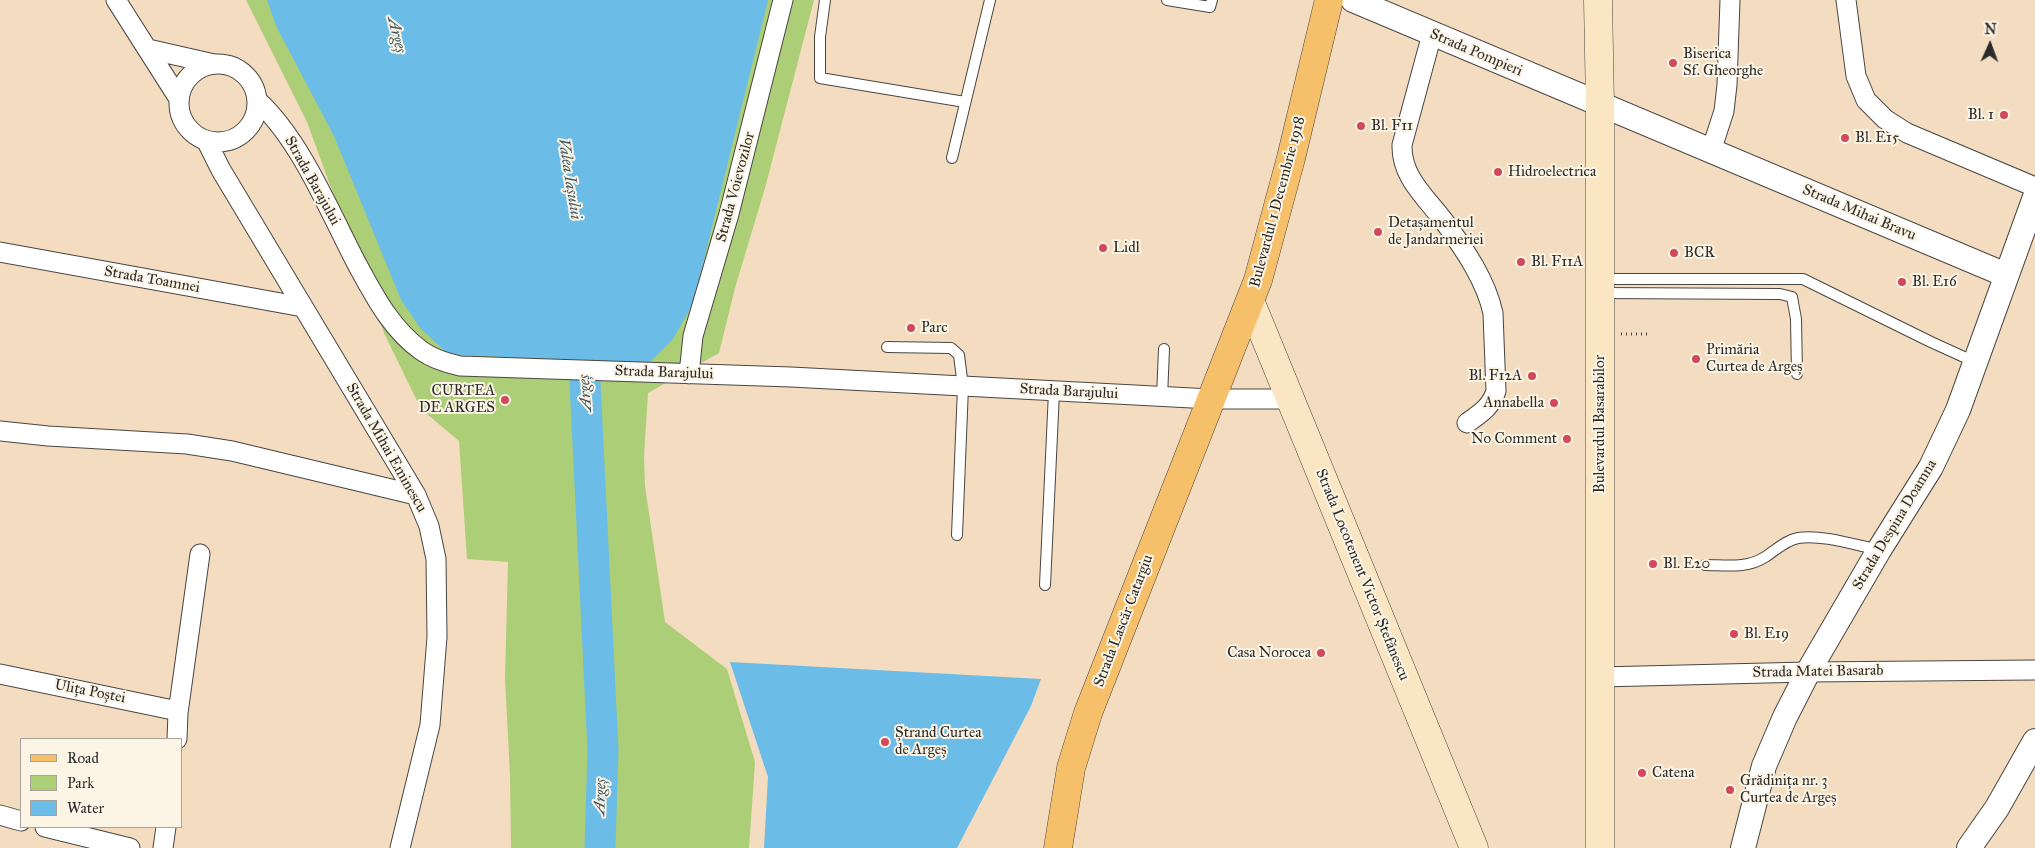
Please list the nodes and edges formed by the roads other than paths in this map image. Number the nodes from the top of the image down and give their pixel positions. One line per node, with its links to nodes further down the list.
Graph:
1 (116, 0): 12 (street)
2 (783, 0): 31 (street, Strada Voievozilor)
3 (825, 0): 16 (lane)
4 (990, 0): 16 (lane)
5 (1166, 0): 6 (lane)
6 (1212, 0)
7 (1598, 0): 17 (main road, Bulevardul Basarabilor)
8 (1730, 0): 19 (street)
9 (1846, 0): 21 (street)
10 (1333, 1): 11 (street, Strada Pompieri); 26 (main road, Bulevardul 1 Decembrie 1918)
11 (1432, 34): 17 (street, Strada Pompieri); 38 (street)
12 (148, 49): 13 (street); 14 (street)
13 (214, 64): 14 (street); 15 (street)
14 (179, 99): 18 (street)
15 (258, 101): 18 (street); 31 (street, Strada Barajului)
16 (965, 102): 20 (lane)
17 (1600, 105): 19 (street, Strada Mihai Bravu); 25 (main road, Bulevardul Basarabilor)
18 (206, 140): 27 (street, Strada Mihai Eminescu)
19 (1711, 151): 24 (street, Strada Mihai Bravu)
20 (952, 158)
21 (2035, 187)
22 (2035, 197): 24 (street, Strada Despina Doamna)
23 (0, 252): 27 (street, Strada Toamnei)
24 (2006, 275): 30 (street, Strada Despina Doamna)
25 (1599, 286): 30 (lane); 32 (lane); 49 (main road, Bulevardul Basarabilor)
26 (1251, 303): 36 (main road, Bulevardul 1 Decembrie 1918); 37 (main road, Strada Locotenent Victor Ștefănescu)
27 (303, 307): 40 (street, Strada Mihai Eminescu)
28 (887, 347): 33 (lane)
29 (1164, 349): 35 (lane)
30 (1975, 362): 42 (street, Strada Despina Doamna)
31 (689, 374): 33 (street, Strada Barajului)
32 (1797, 374)
33 (963, 387): 34 (street, Strada Barajului); 41 (lane)
34 (1054, 392): 35 (street, Strada Barajului); 45 (lane)
35 (1162, 397): 36 (street, Strada Barajului)
36 (1211, 399): 37 (street, Strada Barajului); 60 (main road, Strada Lascăr Catargiu)
37 (1290, 399): 61 (main road, Strada Locotenent Victor Ștefănescu)
38 (1467, 423)
39 (0, 431): 40 (street)
40 (416, 495): 59 (street, Strada Mihai Eminescu)
41 (957, 535)
42 (1879, 550): 44 (lane); 47 (street, Strada Despina Doamna)
43 (200, 554): 50 (street)
44 (1705, 565)
45 (1045, 585)
46 (2035, 670): 47 (street, Strada Matei Basarab)
47 (1808, 672): 49 (street, Strada Matei Basarab); 63 (street, Strada Despina Doamna)
48 (0, 674): 50 (street, Ulița Poștei)
49 (1600, 677): 62 (main road, Bulevardul Basarabilor)
50 (178, 713): 51 (street)
51 (177, 738)
52 (2035, 741): 64 (street)
53 (0, 815): 54 (street)
54 (20, 820)
55 (49, 828): 57 (street)
56 (166, 828): 58 (street)
57 (130, 848)
58 (163, 848)
59 (400, 848)
60 (1058, 848)
61 (1474, 848)
62 (1600, 848)
63 (1743, 848)
64 (1969, 848)

